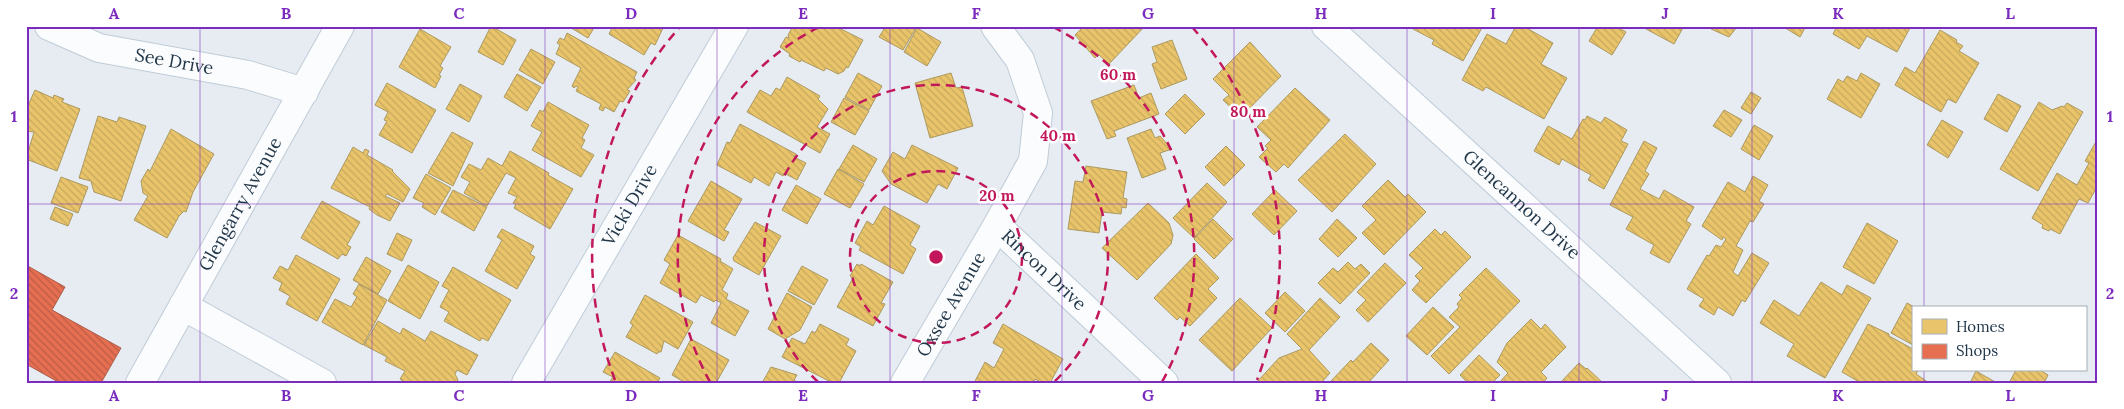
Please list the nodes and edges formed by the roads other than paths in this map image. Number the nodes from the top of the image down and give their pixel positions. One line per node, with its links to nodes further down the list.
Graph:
1 (48, 26): 6 (street, See Drive)
2 (340, 26): 6 (street, Glengarry Avenue)
3 (734, 26): 11 (street, Vicki Drive)
4 (995, 26): 7 (street, Rincon Drive)
5 (1326, 26): 14 (street, Glencannon Drive)
6 (304, 92): 8 (street, Glengarry Avenue)
7 (997, 226): 12 (street, Oxsee Avenue); 13 (street, Rincon Drive)
8 (183, 306): 9 (street, Glengarry Avenue); 10 (street)
9 (140, 383)
10 (322, 383)
11 (526, 383)
12 (905, 383)
13 (1164, 383)
14 (1717, 383)

